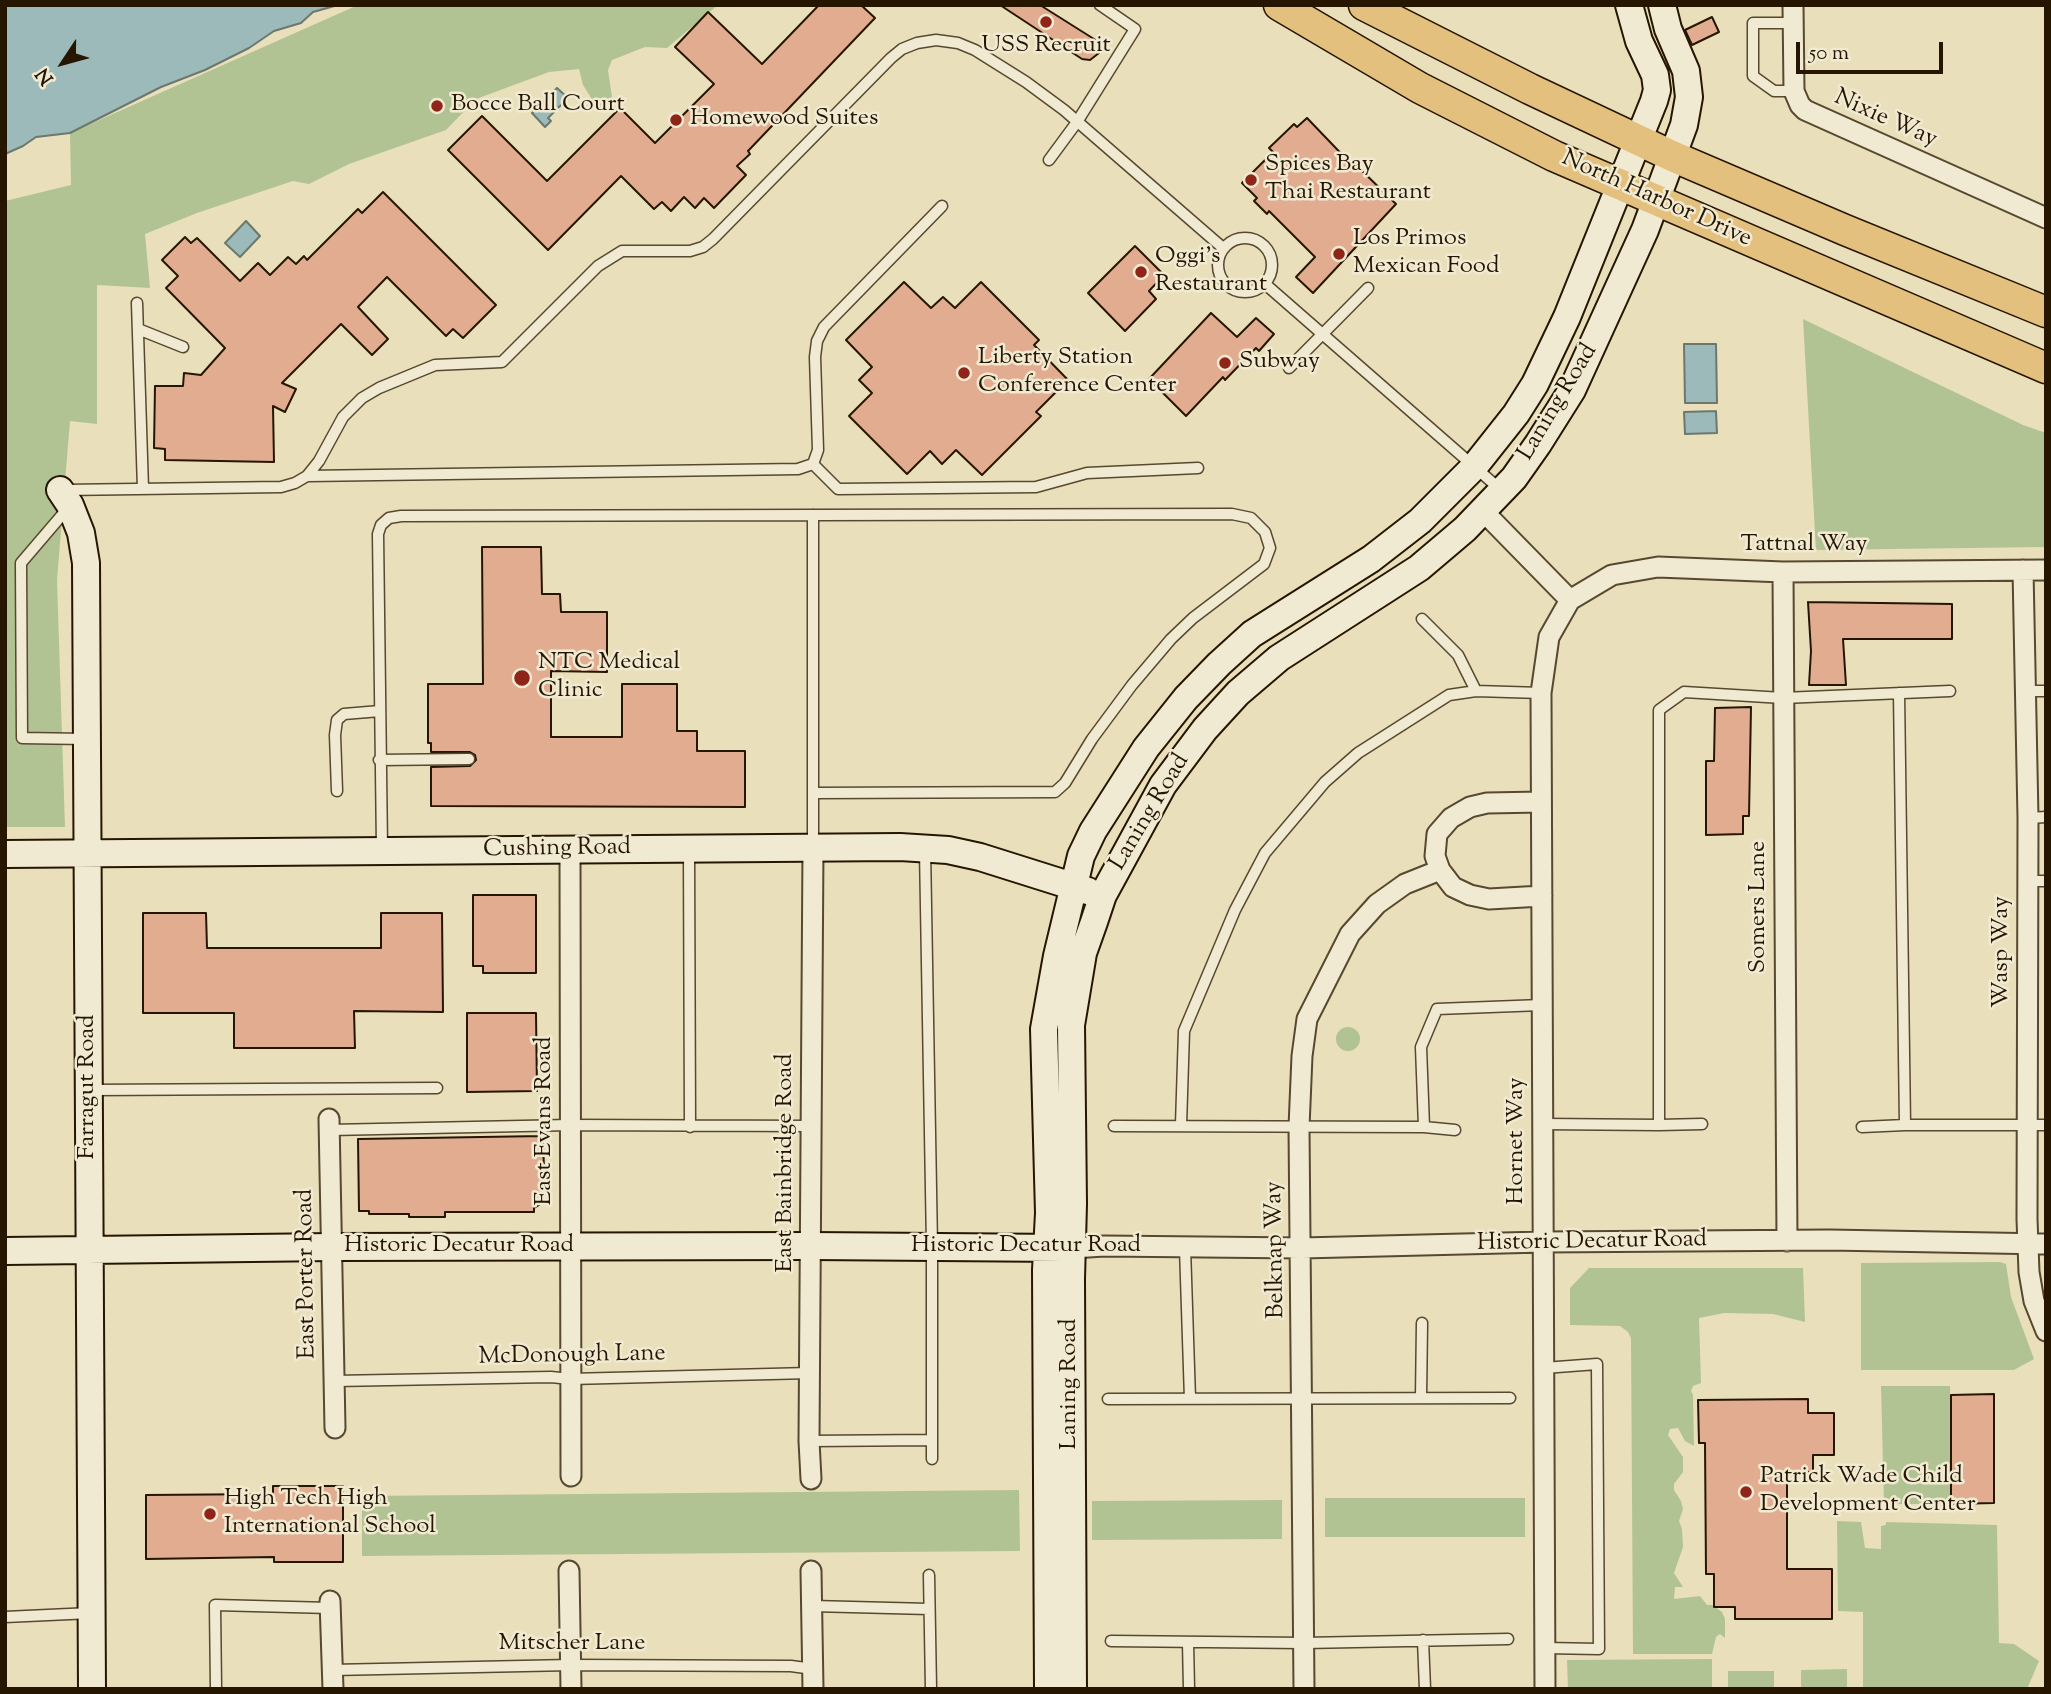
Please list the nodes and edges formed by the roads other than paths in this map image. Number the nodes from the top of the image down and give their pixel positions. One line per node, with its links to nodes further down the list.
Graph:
1 (1100, 5): 8 (lane)
2 (1279, 5): 12 (main road, North Harbor Drive)
3 (1364, 5): 9 (main road, North Harbor Drive)
4 (1629, 5): 9 (street, Laning Road)
5 (1665, 7): 10 (street, Laning Road)
6 (1793, 14): 7 (street); 7 (lane)
7 (1794, 91): 15 (street, Nixie Way)
8 (1077, 122): 11 (lane); 16 (lane); 29 (lane)
9 (1637, 140): 10 (main road, North Harbor Drive); 12 (street, Laning Road)
10 (1672, 156): 13 (street, Laning Road); 20 (main road, North Harbor Drive)
11 (1049, 160)
12 (1620, 185): 13 (main road, North Harbor Drive); 27 (street, Laning Road)
13 (1656, 201): 25 (main road, North Harbor Drive); 31 (street, Laning Road)
14 (942, 205): 26 (lane)
15 (2041, 214)
16 (1223, 248): 17 (lane); 17 (lane)
17 (1264, 283): 22 (lane)
18 (1367, 288): 22 (lane)
19 (137, 303): 21 (lane)
20 (2046, 312)
21 (138, 329): 23 (lane); 30 (lane)
22 (1323, 334): 24 (lane); 27 (lane)
23 (183, 346)
24 (1289, 368)
25 (2046, 368)
26 (813, 464): 28 (lane); 29 (lane)
27 (1474, 467): 31 (lane); 64 (street, Laning Road)
28 (1198, 468)
29 (307, 476): 30 (lane)
30 (143, 489): 32 (lane)
31 (1503, 491): 33 (street, Laning Road)
32 (65, 498): 48 (street, Farragut Road); 48 (lane)
33 (1483, 511): 38 (street); 65 (street, Laning Road)
34 (813, 515): 47 (lane); 52 (lane); 52 (lane)
35 (2024, 570): 36 (street, Tattnal Way); 37 (street, Tattnal Way); 42 (street, Wasp Way)
36 (2046, 570)
37 (1783, 572): 38 (street, Tattnal Way); 46 (street, Somers Lane)
38 (1570, 600): 45 (street, Hornet Way)
39 (1422, 619): 40 (lane)
40 (1476, 691): 45 (lane); 74 (lane)
41 (1950, 691): 44 (lane)
42 (2025, 691): 43 (lane); 54 (street, Wasp Way)
43 (2046, 691)
44 (1899, 692): 46 (lane); 76 (lane)
45 (1541, 693): 53 (street, Hornet Way)
46 (1783, 698): 75 (lane); 85 (street, Somers Lane)
47 (380, 711): 50 (lane); 51 (lane)
48 (87, 739): 61 (street, Farragut Road)
49 (469, 759): 50 (lane)
50 (379, 760): 59 (lane)
51 (337, 791)
52 (813, 793): 55 (lane)
53 (1541, 802): 62 (street); 66 (street, Hornet Way)
54 (2037, 817): 63 (street, Wasp Way)
55 (813, 848): 56 (street, Cushing Road); 57 (street, Cushing Road); 78 (street, East Bainbridge Road)
56 (925, 848): 64 (street, Cushing Road); 90 (lane)
57 (689, 849): 58 (street, Cushing Road); 81 (lane)
58 (570, 850): 59 (street, Cushing Road); 73 (street, East Evans Road)
59 (382, 852): 61 (street, Cushing Road)
60 (5, 855): 61 (street, Cushing Road)
61 (88, 855): 69 (street, Farragut Road)
62 (1440, 870): 66 (street); 80 (street, Belknap Way)
63 (2037, 881): 77 (street, Wasp Way)
64 (1072, 888): 65 (street, Cushing Road); 92 (street, Laning Road)
65 (1103, 895): 92 (street, Laning Road)
66 (1542, 896): 67 (street, Hornet Way)
67 (1542, 1005): 71 (street, Hornet Way); 82 (lane)
68 (437, 1088): 69 (lane)
69 (89, 1090): 95 (street, Farragut Road)
70 (330, 1124): 73 (lane); 91 (street, East Porter Road)
71 (1542, 1124): 75 (lane); 86 (street, Hornet Way)
72 (1702, 1124): 75 (lane)
73 (570, 1125): 81 (lane); 88 (street, East Evans Road)
74 (1181, 1125): 79 (lane); 80 (lane)
75 (1659, 1125)
76 (1905, 1125): 77 (lane); 83 (lane)
77 (2036, 1125): 87 (street, Wasp Way)
78 (811, 1126): 81 (lane); 89 (street, East Bainbridge Road)
79 (1114, 1126)
80 (1299, 1126): 82 (lane); 94 (street, Belknap Way)
81 (690, 1127)
82 (1424, 1127): 84 (lane)
83 (1862, 1127)
84 (1455, 1130)
85 (1787, 1241): 86 (street, Historic Decatur Road); 87 (street, Historic Decatur Road)
86 (1543, 1242): 94 (street, Historic Decatur Road); 99 (street, Hornet Way)
87 (2037, 1244): 98 (street, Wasp Way)
88 (571, 1246): 89 (street, Historic Decatur Road); 91 (street, Historic Decatur Road); 101 (street, East Evans Road)
89 (811, 1246): 90 (street, Historic Decatur Road); 100 (street, East Bainbridge Road)
90 (932, 1246): 92 (street, Historic Decatur Road); 109 (lane)
91 (333, 1247): 95 (street, Historic Decatur Road); 102 (street, East Porter Road)
92 (1060, 1248): 93 (street, Historic Decatur Road); 135 (street, Laning Road); 136 (street, Laning Road)
93 (1185, 1248): 94 (street, Historic Decatur Road); 106 (lane)
94 (1302, 1248): 107 (street, Belknap Way)
95 (90, 1249): 96 (street, Historic Decatur Road); 120 (street, Farragut Road)
96 (5, 1251)
97 (1422, 1324): 103 (lane)
98 (2046, 1331)
99 (1544, 1367): 127 (street, Hornet Way); 127 (lane)
100 (810, 1373): 101 (lane, McDonough Lane); 110 (street, East Bainbridge Road)
101 (570, 1379): 102 (lane, McDonough Lane); 112 (street, East Evans Road)
102 (335, 1381): 108 (street, East Porter Road)
103 (1421, 1398): 104 (lane); 107 (lane)
104 (1510, 1398)
105 (1108, 1399): 106 (lane)
106 (1190, 1399): 107 (lane)
107 (1303, 1399): 126 (street, Belknap Way)
108 (335, 1427)
109 (932, 1440): 110 (lane); 111 (lane)
110 (809, 1441): 113 (street, East Bainbridge Road)
111 (932, 1458)
112 (571, 1476)
113 (811, 1479)
114 (811, 1571): 118 (street)
115 (569, 1572): 128 (street)
116 (929, 1575): 119 (lane)
117 (330, 1604): 129 (street); 132 (lane)
118 (812, 1605): 119 (lane); 130 (street)
119 (929, 1609): 134 (lane)
120 (92, 1613): 121 (lane); 131 (street, Farragut Road)
121 (5, 1618)
122 (1508, 1639): 123 (lane)
123 (1423, 1640): 126 (lane); 139 (lane)
124 (1111, 1641): 125 (lane)
125 (1188, 1642): 126 (lane); 137 (lane)
126 (1304, 1643): 138 (street, Belknap Way)
127 (1545, 1648): 140 (street, Hornet Way)
128 (571, 1665): 129 (lane, Mitscher Lane); 130 (lane, Mitscher Lane); 133 (street)
129 (333, 1679)
130 (813, 1679)
131 (92, 1689)
132 (216, 1689)
133 (571, 1689)
134 (931, 1689)
135 (1048, 1689)
136 (1073, 1689)
137 (1189, 1689)
138 (1304, 1689)
139 (1424, 1689)
140 (1545, 1689)

